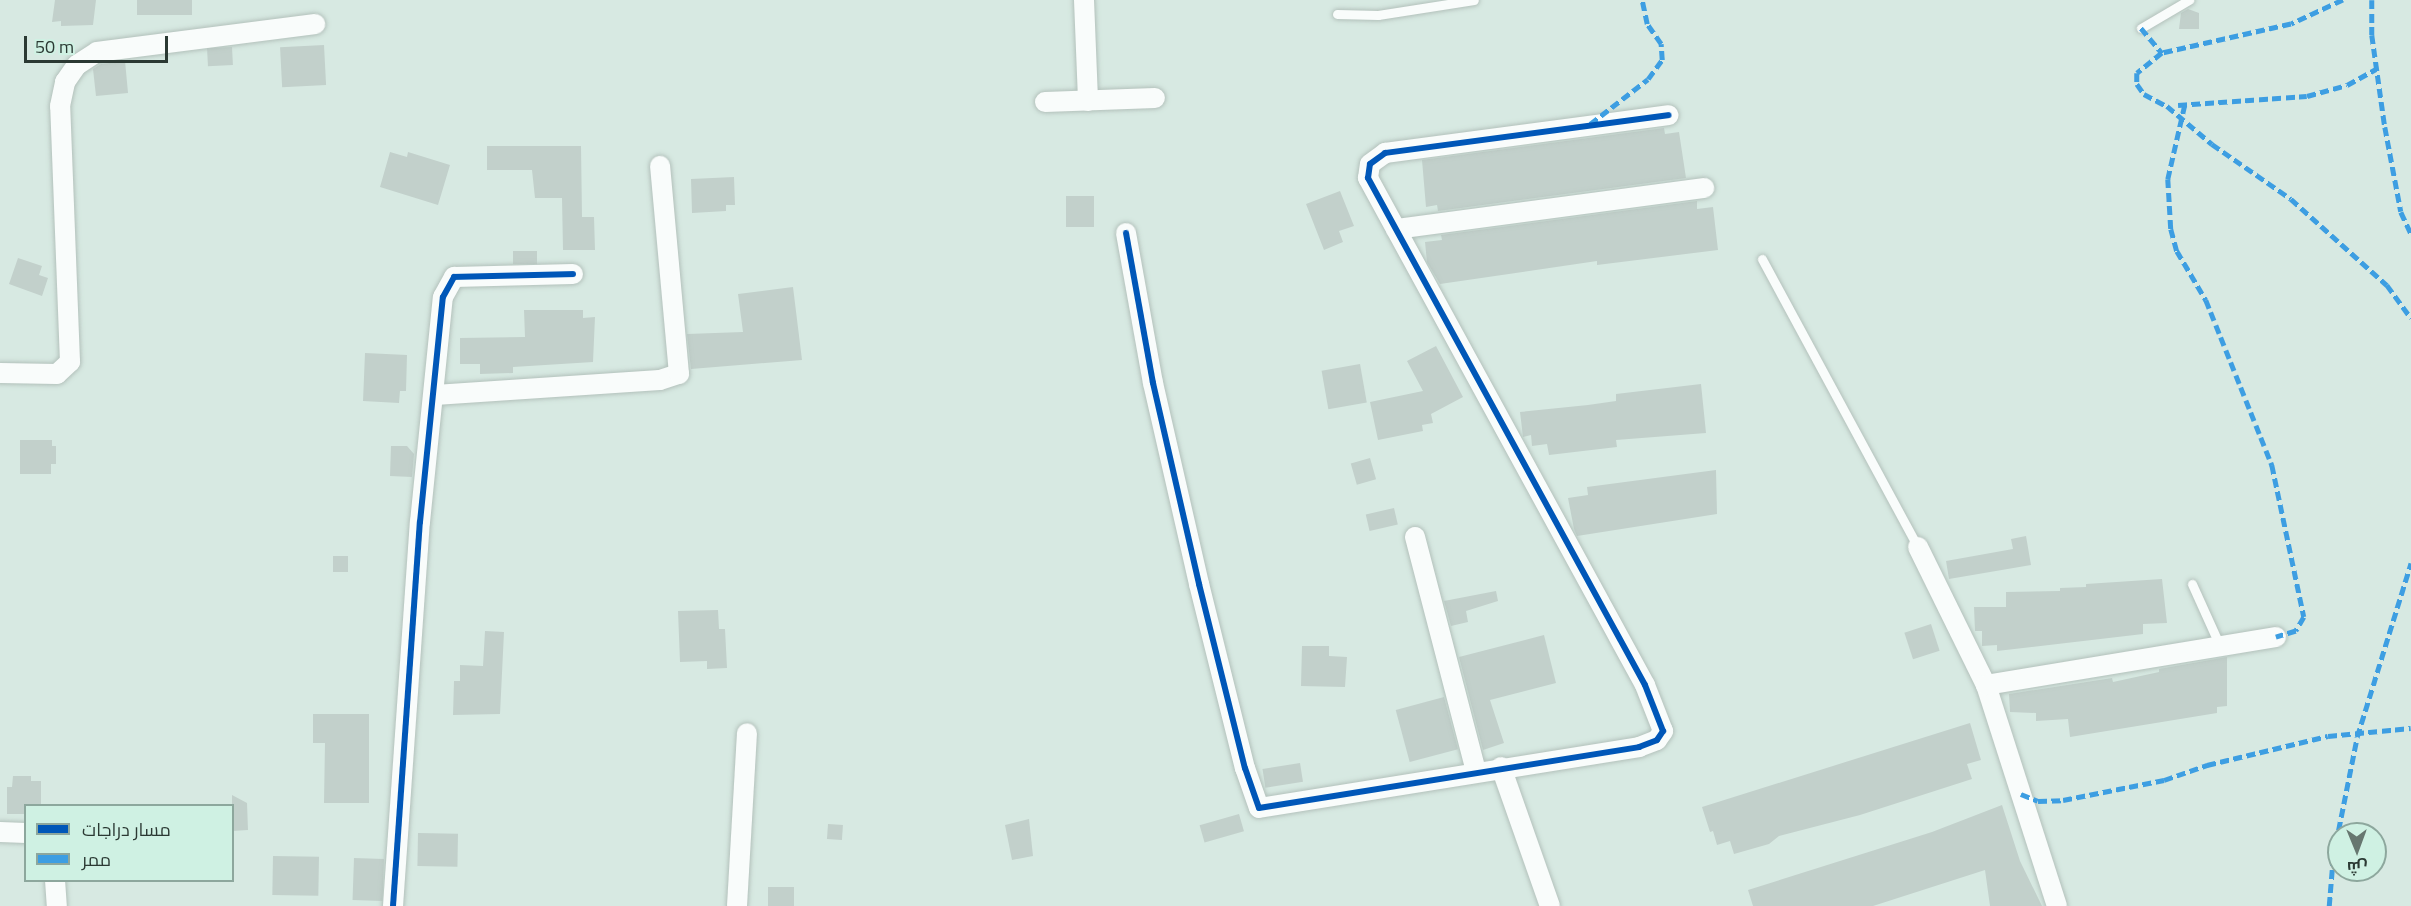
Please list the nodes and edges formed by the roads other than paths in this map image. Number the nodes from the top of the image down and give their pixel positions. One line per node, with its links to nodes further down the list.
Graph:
1 (1084, 0): 8 (street)
2 (1474, 0): 4 (lane)
3 (2189, 0): 6 (lane)
4 (1337, 14)
5 (315, 24): 17 (street)
6 (2141, 28)
7 (1155, 98): 8 (street)
8 (1088, 101): 9 (street)
9 (1045, 102)
10 (1668, 115): 13 (street)
11 (660, 166): 18 (street)
12 (1704, 188): 13 (street)
13 (1396, 229): 26 (street)
14 (1126, 233): 27 (street)
15 (1762, 259): 20 (lane)
16 (573, 274): 18 (street)
17 (0, 373)
18 (435, 395): 32 (street)
19 (1415, 537): 27 (street)
20 (1918, 547): 24 (street)
21 (2192, 584): 23 (lane)
22 (2276, 637): 23 (street)
23 (2220, 646): 24 (street)
24 (1986, 685): 35 (street)
25 (747, 733): 33 (street)
26 (1501, 767): 27 (street); 34 (street)
27 (1476, 771)
28 (0, 832): 29 (street)
29 (24, 833)
30 (55, 882): 31 (street)
31 (57, 906)
32 (393, 906)
33 (736, 906)
34 (1550, 906)
35 (2057, 906)

